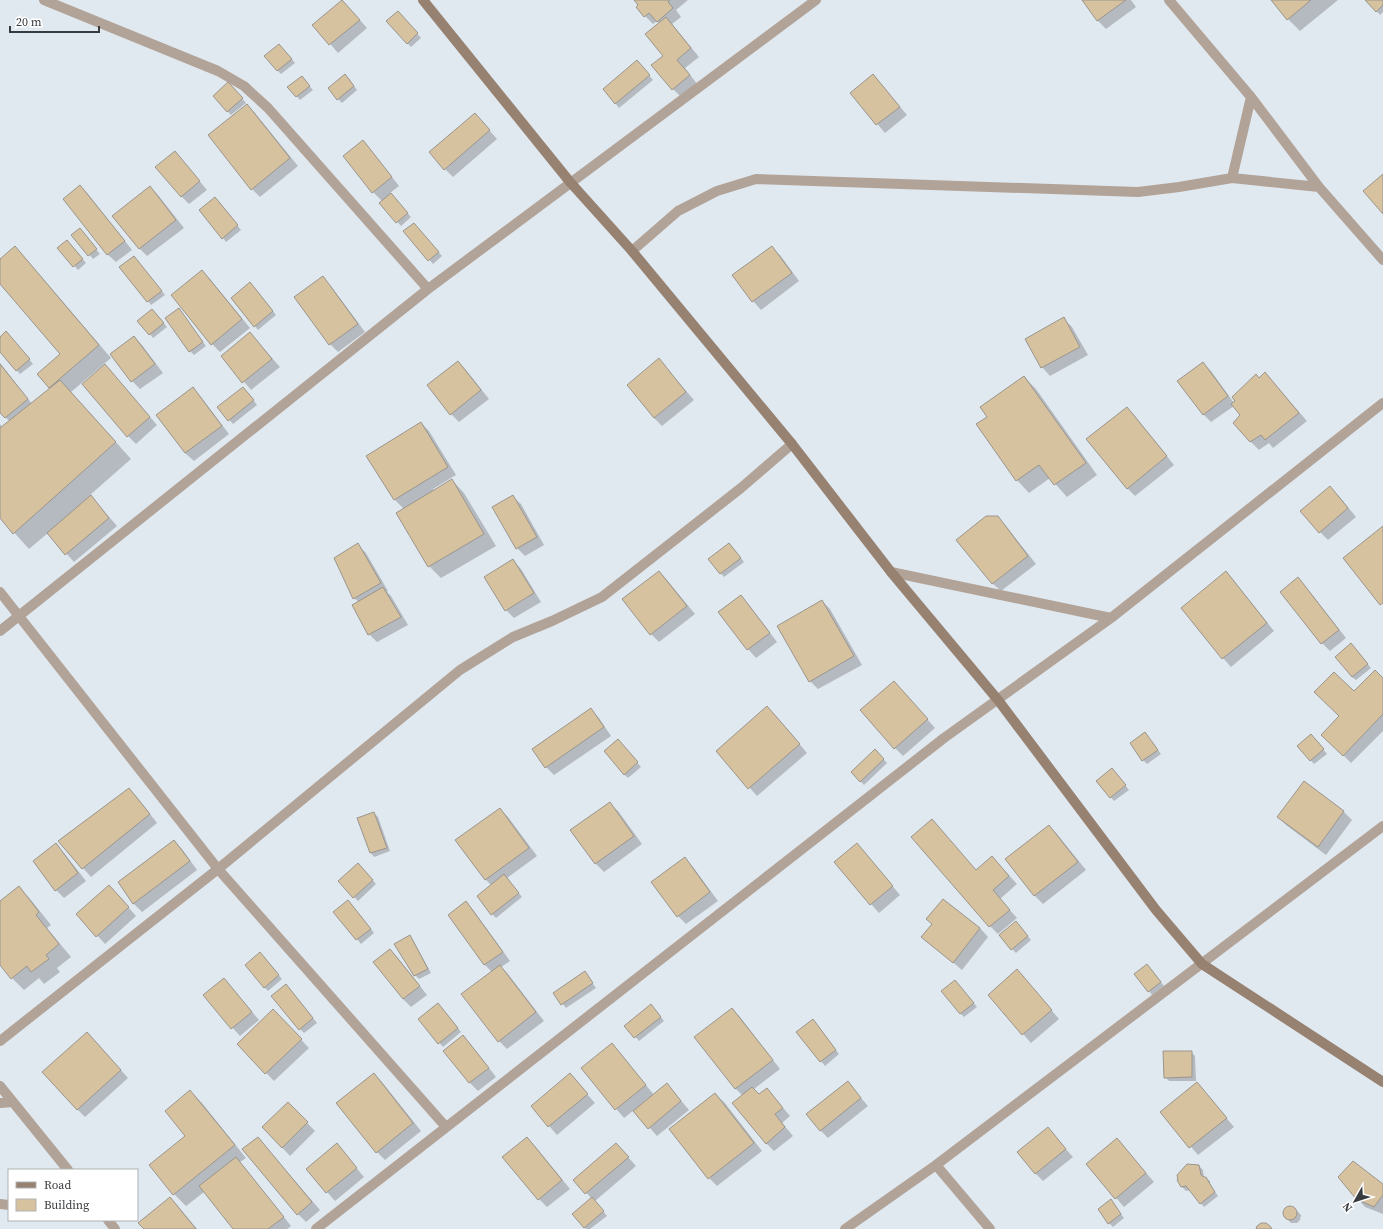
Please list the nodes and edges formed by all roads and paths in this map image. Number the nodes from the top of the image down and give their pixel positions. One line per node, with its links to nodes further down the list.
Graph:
1 (44, 0): 11 (street)
2 (423, 0): 7 (main road)
3 (816, 0): 7 (street)
4 (1169, 0): 5 (street)
5 (1251, 97): 6 (street); 8 (street)
6 (1232, 178): 8 (street); 9 (street)
7 (570, 182): 9 (main road); 11 (street)
8 (1319, 187): 10 (street)
9 (632, 251): 13 (main road)
10 (1383, 260)
11 (428, 289): 16 (street)
12 (1383, 402): 17 (street)
13 (792, 444): 14 (main road); 21 (street)
14 (891, 572): 17 (street); 19 (main road)
15 (0, 592): 16 (street)
16 (20, 616): 18 (street); 21 (street)
17 (1111, 618): 19 (street)
18 (0, 631)
19 (998, 700): 22 (main road); 28 (street)
20 (1383, 826): 22 (street)
21 (218, 869): 23 (street); 28 (street)
22 (1202, 964): 24 (main road); 29 (street)
23 (0, 1041)
24 (1383, 1082)
25 (0, 1086): 26 (street)
26 (13, 1102): 27 (street); 30 (street)
27 (0, 1103)
28 (446, 1127): 33 (street)
29 (936, 1165): 34 (street); 35 (street)
30 (67, 1169)
31 (109, 1221): 32 (street)
32 (115, 1229)
33 (316, 1229)
34 (845, 1229)
35 (990, 1229)

